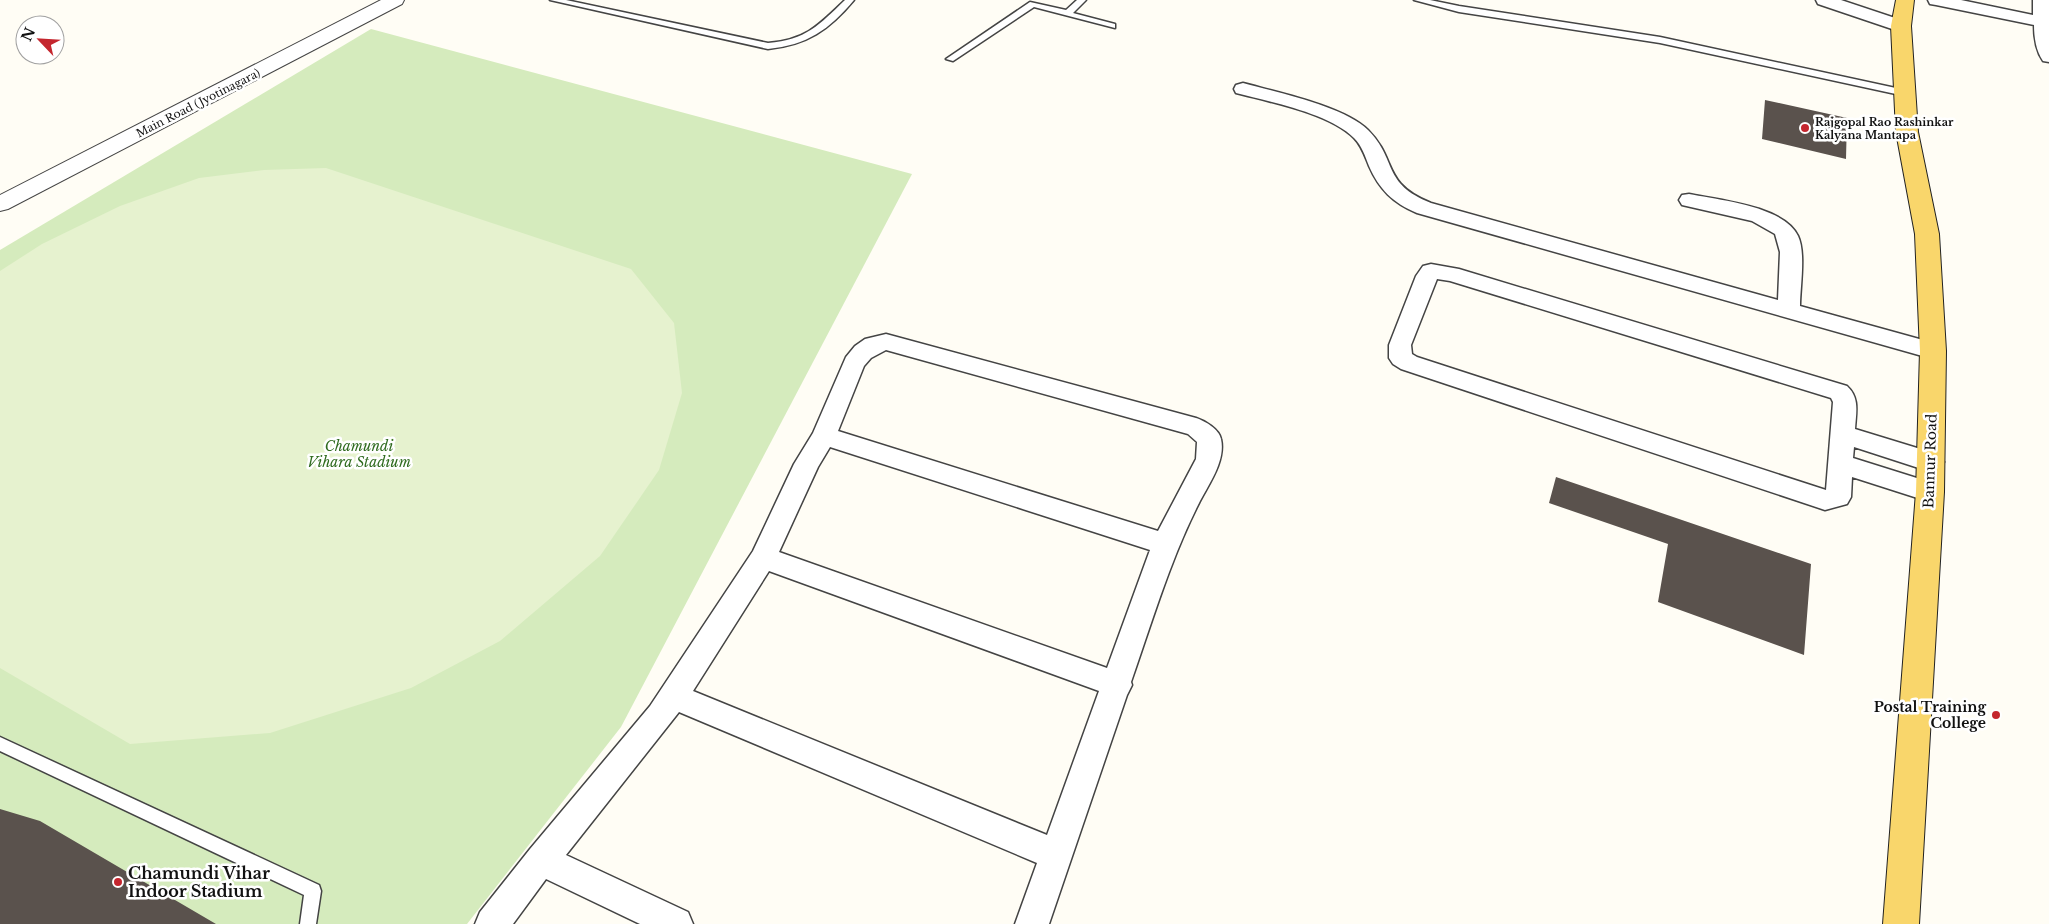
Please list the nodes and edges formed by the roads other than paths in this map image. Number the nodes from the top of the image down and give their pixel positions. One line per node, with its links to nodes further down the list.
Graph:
1 (395, 0): 18 (street, Main Road (Jyotinagara))
2 (557, 0): 3 (lane)
3 (850, 0)
4 (1082, 0): 9 (lane)
5 (1418, 0): 16 (lane)
6 (1824, 0): 10 (street)
7 (1936, 0): 11 (street)
8 (2041, 0): 11 (street)
9 (1068, 13): 12 (lane); 14 (lane)
10 (1903, 13): 16 (main road, Bannur Road)
11 (2046, 23): 13 (street)
12 (1112, 26)
13 (2049, 57)
14 (950, 59)
15 (1243, 90): 19 (street)
16 (1905, 93): 20 (main road, Bannur Road)
17 (1689, 200): 19 (street)
18 (0, 204)
19 (1789, 310): 20 (street)
20 (1933, 351): 23 (main road, Bannur Road)
21 (1842, 434): 23 (street); 24 (street); 24 (street)
22 (824, 436): 26 (street); 26 (street); 27 (street)
23 (1931, 462): 25 (main road, Bannur Road)
24 (1840, 463): 25 (street)
25 (1930, 492): 37 (main road, Bannur Road)
26 (1165, 544): 28 (street)
27 (762, 558): 28 (street); 29 (street)
28 (1118, 684): 31 (street)
29 (672, 696): 31 (street); 32 (street)
30 (0, 744): 33 (lane)
31 (1055, 854): 36 (street)
32 (541, 860): 34 (street); 35 (street)
33 (308, 924)
34 (492, 924)
35 (676, 924)
36 (1032, 924)
37 (1901, 924)

